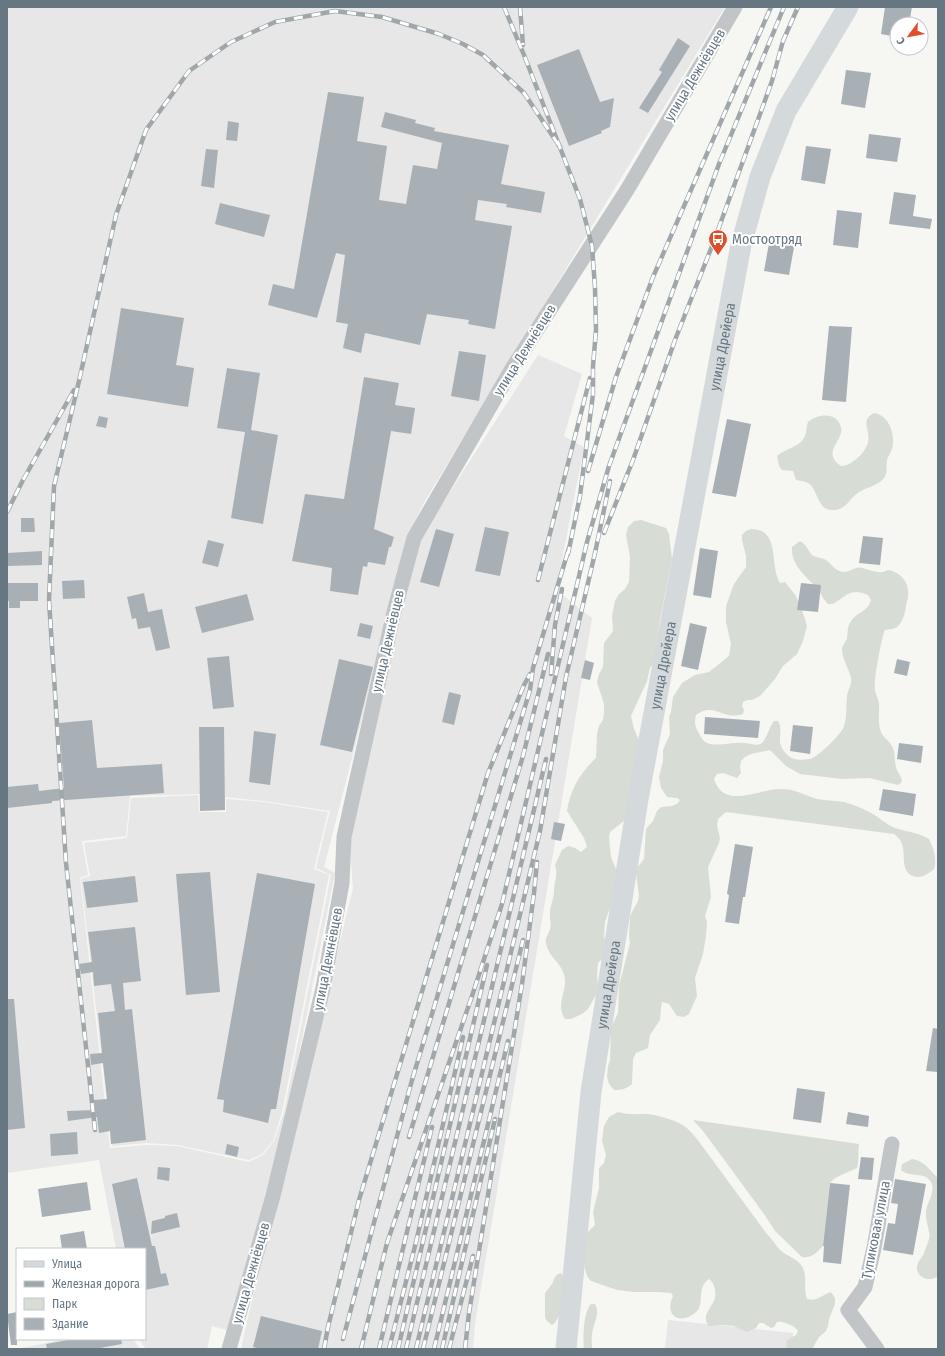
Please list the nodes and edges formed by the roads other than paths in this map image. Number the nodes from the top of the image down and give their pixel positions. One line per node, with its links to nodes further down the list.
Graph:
1 (735, 7): 4 (street, улица Дежнёвцев)
2 (848, 7): 5 (main road, улица Дрейера)
3 (892, 1144): 6 (street, Тупиковая улица)
4 (229, 1349)
5 (566, 1349)
6 (878, 1349)

